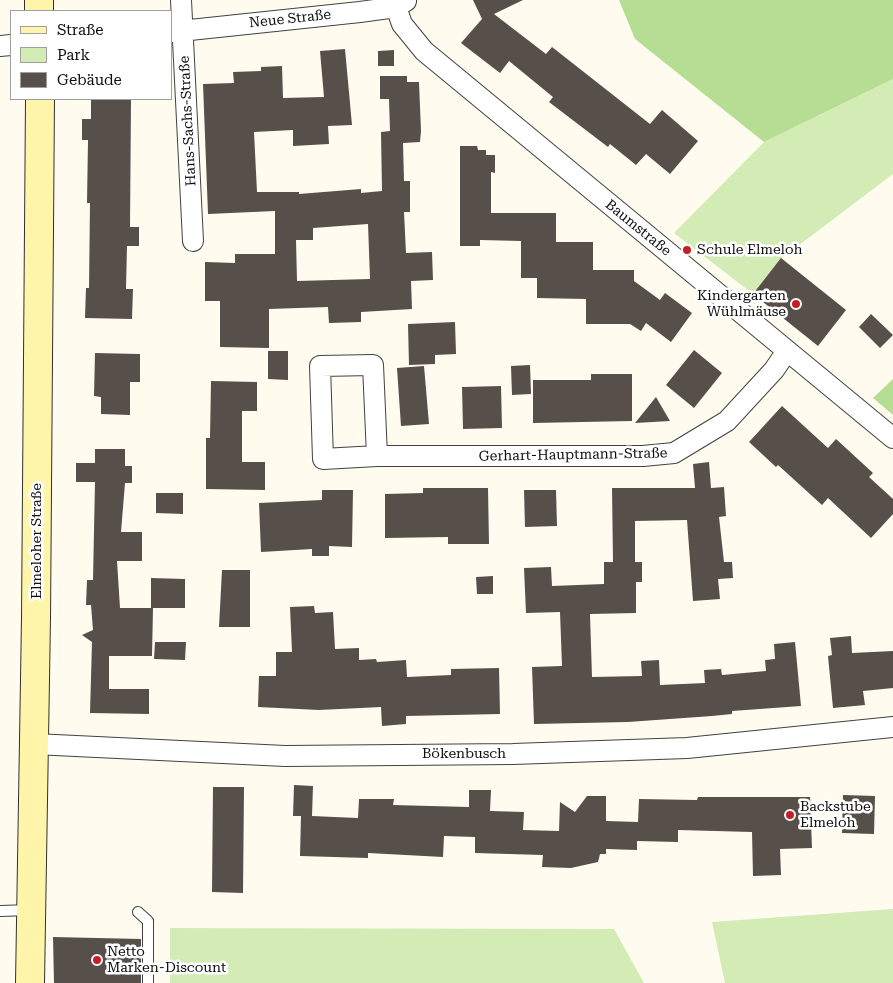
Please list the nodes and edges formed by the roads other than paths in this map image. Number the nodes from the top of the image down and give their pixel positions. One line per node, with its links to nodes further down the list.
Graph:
1 (181, 0): 3 (street, Hans-Sachs-Straße)
2 (402, 3): 3 (street, Neue Straße); 6 (street, Baumstraße)
3 (178, 31): 5 (street, Hans-Sachs-Straße)
4 (40, 100): 10 (street, Elmeloher Straße)
5 (194, 241)
6 (788, 351): 7 (street, Baumstraße); 8 (street, Gerhart-Hauptmann-Straße)
7 (893, 438)
8 (377, 456): 8 (street, Gerhart-Hauptmann-Straße)
9 (893, 727): 10 (street, Bökenbusch)
10 (34, 744): 11 (street, Elmeloher Straße)
11 (32, 910): 12 (lane); 14 (street, Elmeloher Straße)
12 (0, 911)
13 (138, 912): 15 (lane)
14 (30, 983)
15 (148, 983)

